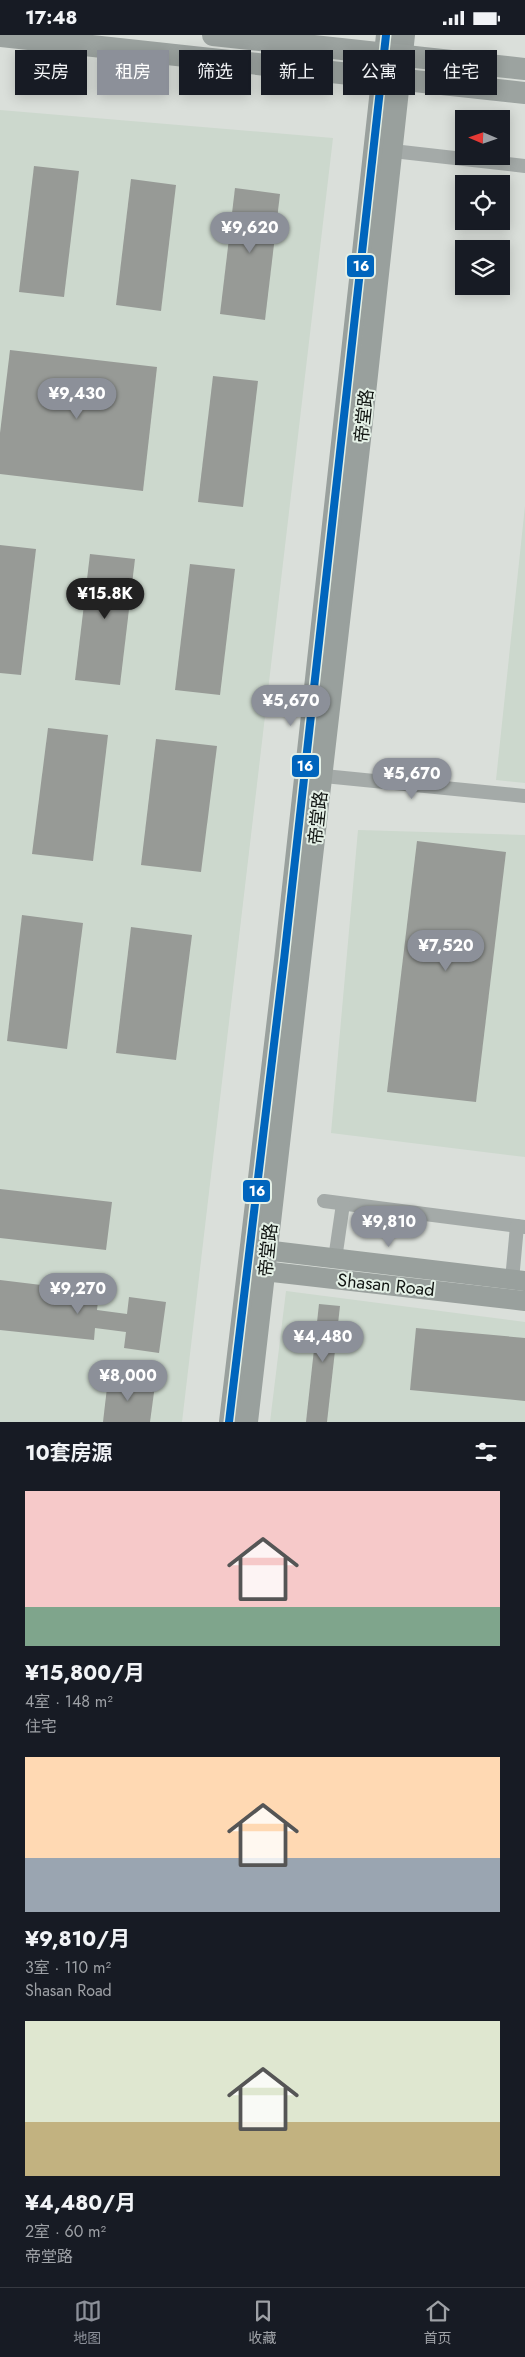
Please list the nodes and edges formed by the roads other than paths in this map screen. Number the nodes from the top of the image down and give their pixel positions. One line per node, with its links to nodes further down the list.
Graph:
1 (213, 35): 3 (main road)
2 (0, 36): 5 (main road)
3 (395, 45): 4 (main road)
4 (525, 69)
5 (343, 73)
6 (415, 81): 7 (main road)
7 (525, 93)
8 (389, 95): 9 (street, 帝堂路)
9 (383, 150): 10 (street); 11 (street, 帝堂路)
10 (525, 166)
11 (313, 775): 12 (street); 16 (street, 帝堂路)
12 (525, 796)
13 (324, 1201): 14 (street)
14 (344, 1204): 15 (street); 17 (street)
15 (521, 1226): 19 (street)
16 (259, 1249): 17 (street, Shasan Road); 18 (street, 帝堂路)
17 (335, 1259): 19 (street, Shasan Road)
18 (257, 1270): 20 (street, Shasan Road); 21 (street, 帝堂路); 22 (street, 帝堂路)
19 (518, 1281)
20 (525, 1301)
21 (229, 1422)
22 (248, 1422)

